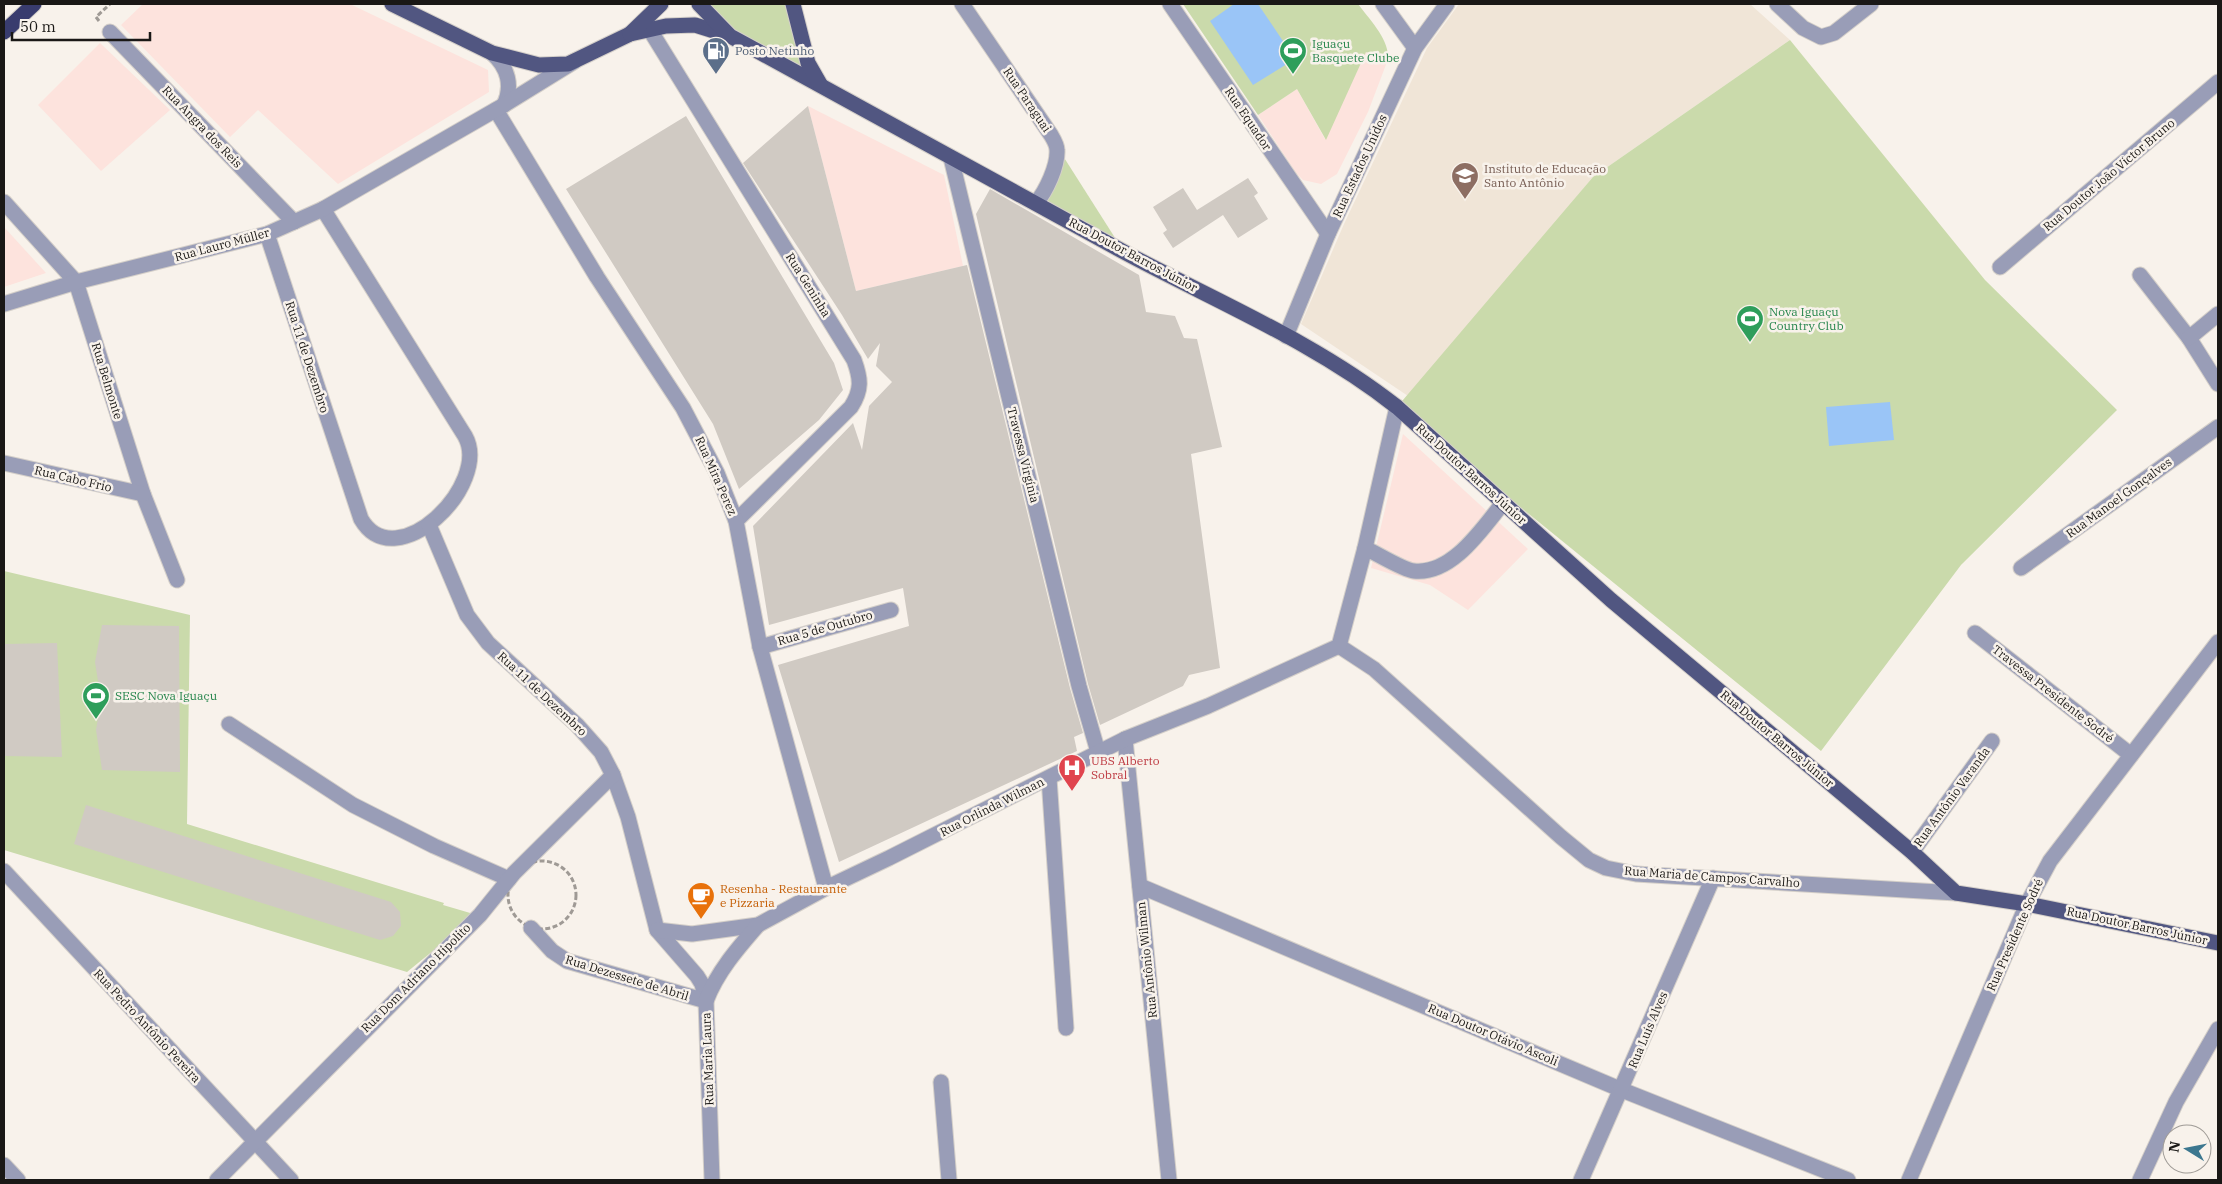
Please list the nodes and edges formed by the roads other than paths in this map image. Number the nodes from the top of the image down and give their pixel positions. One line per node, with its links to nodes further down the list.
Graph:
1 (34, 4): 13 (highway)
2 (392, 4): 18 (main road, Rua Lauro Müller)
3 (661, 4): 15 (main road, Rua Lauro Müller)
4 (699, 4): 16 (main road, Rua Doutor Barros Júnior)
5 (792, 4): 21 (main road)
6 (962, 4): 25 (street, Rua Paraguai)
7 (1170, 4): 29 (street, Rua Equador)
8 (1383, 4): 17 (street)
9 (1448, 4): 17 (street, Rua Estados Unidos)
10 (1777, 4): 11 (street)
11 (1871, 4)
12 (650, 30): 15 (main road, Rua Lauro Müller); 16 (main road, Rua Lauro Müller); 43 (street, Rua Geninha)
13 (4, 32)
14 (110, 32): 27 (street, Rua Angra dos Reis)
15 (630, 34): 19 (main road, Rua Lauro Müller)
16 (730, 36): 21 (main road, Rua Doutor Barros Júnior)
17 (1416, 48): 29 (street, Rua Estados Unidos)
18 (492, 54): 19 (main road, Rua Lauro Müller); 22 (street, Rua Lauro Müller)
19 (576, 61): 22 (street, Rua Lauro Müller)
20 (2218, 82): 30 (street, Rua Doutor João Victor Bruno)
21 (820, 84): 23 (main road, Rua Doutor Barros Júnior)
22 (500, 108): 26 (street, Rua Lauro Müller); 43 (street, Rua Mira Perez)
23 (952, 158): 25 (main road, Rua Doutor Barros Júnior); 56 (street, Travessa Virgínia)
24 (4, 202): 32 (street, Rua Belmonte)
25 (1036, 203): 35 (main road, Rua Doutor Barros Júnior)
26 (323, 209): 27 (street, Rua Lauro Müller); 44 (street, Rua 11 de Dezembro)
27 (294, 222): 28 (street, Rua Lauro Müller)
28 (267, 234): 32 (street, Rua Lauro Müller); 44 (street, Rua 11 de Dezembro)
29 (1328, 234): 35 (street, Rua Estados Unidos)
30 (2000, 267)
31 (2140, 275): 36 (street)
32 (76, 282): 33 (street, Rua Lauro Müller); 41 (street, Rua Belmonte)
33 (4, 304)
34 (2218, 314): 36 (street)
35 (1286, 336): 38 (main road, Rua Doutor Barros Júnior)
36 (2189, 338): 37 (street)
37 (2218, 384)
38 (1397, 407): 42 (main road, Rua Doutor Barros Júnior); 45 (street)
39 (2218, 427): 46 (street, Rua Manoel Gonçalves)
40 (4, 463): 41 (street, Rua Cabo Frio)
41 (143, 494): 47 (street, Rua Belmonte)
42 (1504, 503): 45 (street); 60 (main road, Rua Doutor Barros Júnior)
43 (736, 521): 52 (street, Rua Mira Perez)
44 (429, 525): 58 (street, Rua 11 de Dezembro)
45 (1365, 548): 51 (street)
46 (2021, 568)
47 (177, 580)
48 (891, 610): 52 (street, Rua 5 de Outubro)
49 (1975, 633): 57 (street, Travessa Presidente Sodré)
50 (2218, 642): 57 (street, Rua Presidente Sodré)
51 (1339, 646): 54 (street, Rua Orlinda Wilman); 63 (street, Rua Maria de Campos Carvalho)
52 (760, 647): 65 (street, Rua Mira Perez)
53 (229, 724): 62 (street)
54 (1125, 739): 56 (street, Rua Orlinda Wilman); 64 (street, Rua Antônio Wilman)
55 (1992, 741): 60 (street, Rua Antônio Varanda)
56 (1098, 752): 59 (street, Rua Orlinda Wilman)
57 (2131, 755): 67 (street, Rua Presidente Sodré)
58 (613, 775): 62 (street, Rua Dom Adriano Hipolito); 70 (street, Rua 11 de Dezembro)
59 (1049, 778): 65 (street, Rua Orlinda Wilman); 73 (street)
60 (1912, 852): 66 (main road, Rua Doutor Barros Júnior)
61 (4, 871): 77 (street, Rua Pedro Antônio Pereira)
62 (512, 876): 77 (street, Rua Dom Adriano Hipolito)
63 (1713, 878): 66 (street, Rua Maria de Campos Carvalho); 76 (street, Rua Luís Alves)
64 (1140, 886): 76 (street, Rua Doutor Otávio Ascoli); 84 (street, Rua Antônio Wilman)
65 (826, 888): 68 (street, Rua Orlinda Wilman)
66 (1956, 893): 67 (main road, Rua Doutor Barros Júnior)
67 (2027, 904): 71 (main road, Rua Doutor Barros Júnior); 87 (street, Rua Presidente Sodré)
68 (758, 925): 70 (street, Rua Orlinda Wilman); 72 (street, Rua Maria Laura)
69 (531, 928): 72 (street, Rua Dezessete de Abril)
70 (657, 930): 72 (street, Rua 11 de Dezembro)
71 (2218, 943)
72 (706, 1001): 82 (street, Rua Maria Laura)
73 (1066, 1028)
74 (2218, 1030): 88 (street)
75 (941, 1082): 83 (street)
76 (1622, 1090): 85 (street, Rua Luís Alves); 86 (street, Rua Doutor Otávio Ascoli)
77 (254, 1142): 80 (street, Rua Dom Adriano Hipolito); 81 (street, Rua Pedro Antônio Pereira)
78 (4, 1165): 79 (street)
79 (18, 1180)
80 (218, 1180)
81 (291, 1180)
82 (712, 1180)
83 (949, 1180)
84 (1169, 1180)
85 (1581, 1180)
86 (1848, 1180)
87 (1909, 1180)
88 (2140, 1180)

